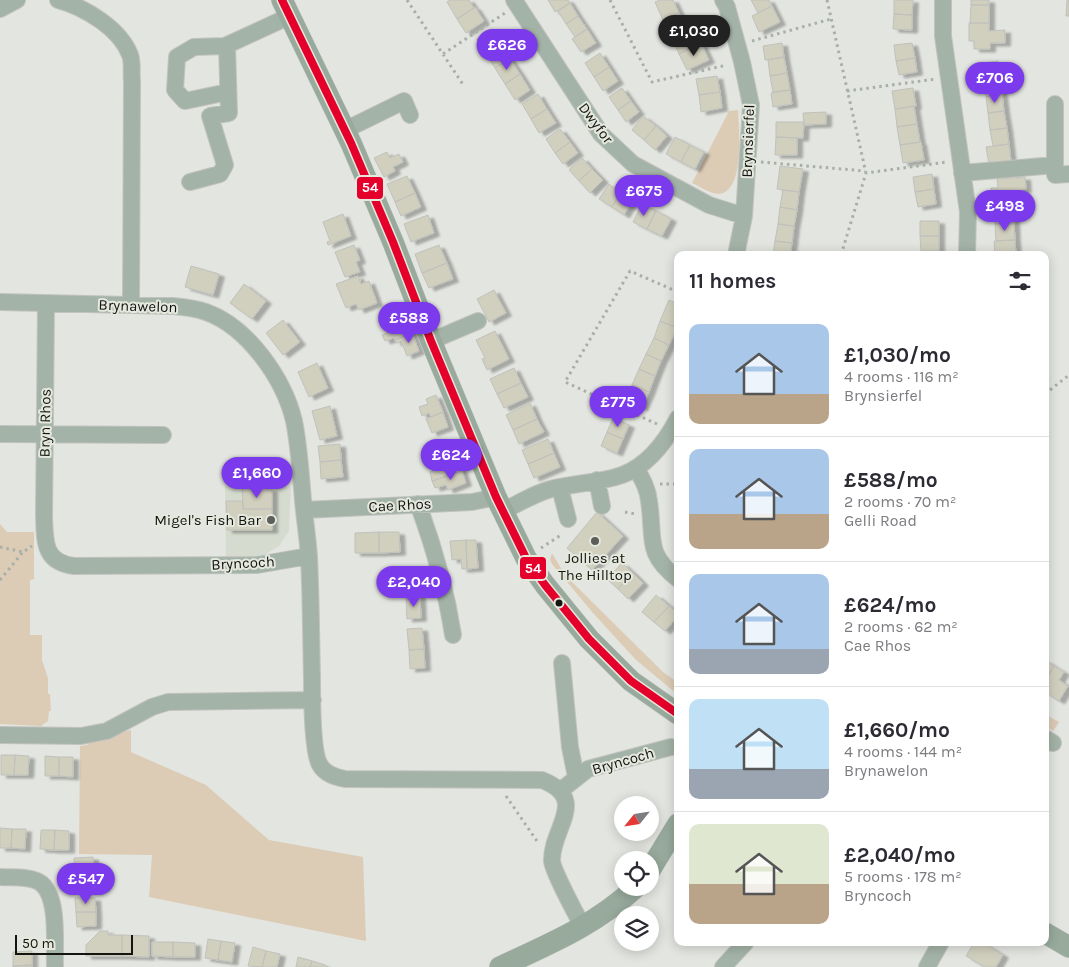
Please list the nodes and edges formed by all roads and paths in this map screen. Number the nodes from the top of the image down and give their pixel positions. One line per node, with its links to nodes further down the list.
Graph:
1 (17, 0): 10 (street)
2 (58, 0): 35 (street)
3 (407, 0): 14 (path)
4 (610, 0): 15 (path)
5 (723, 0): 12 (street, Brynsierfel)
6 (826, 0): 11 (path)
7 (943, 0): 16 (street)
8 (515, 2): 14 (path); 28 (street, Dwyfor)
9 (286, 8): 13 (street); 22 (main road)
10 (0, 9)
11 (831, 19): 12 (path); 18 (path)
12 (738, 45): 15 (street, Brynsierfel)
13 (227, 46): 19 (street); 19 (street)
14 (443, 54): 17 (path)
15 (742, 62): 23 (street, Brynsierfel)
16 (948, 77): 18 (path); 24 (street)
17 (464, 86)
18 (847, 91): 26 (path)
19 (228, 92): 27 (street)
20 (1055, 104): 25 (street)
21 (410, 115): 22 (street)
22 (344, 130): 37 (main road)
23 (748, 161): 26 (path); 28 (street, Brynsierfel)
24 (961, 167): 25 (street); 26 (path); 31 (street)
25 (1062, 169)
26 (865, 172): 30 (path)
27 (190, 182)
28 (744, 216): 29 (street, Brynsierfel)
29 (737, 251)
30 (842, 251)
31 (968, 251)
32 (674, 290): 40 (path)
33 (0, 302): 34 (street, Brynawelon)
34 (46, 304): 35 (street, Brynawelon); 42 (street, Bryn Rhos)
35 (131, 305): 50 (street, Brynawelon)
36 (478, 321): 37 (street)
37 (431, 341): 48 (main road)
38 (1069, 375): 39 (path)
39 (1049, 391)
40 (674, 424): 44 (street)
41 (0, 434): 42 (street)
42 (45, 434): 43 (street); 53 (street, Bryn Rhos)
43 (163, 435)
44 (636, 468): 45 (street); 58 (street)
45 (597, 480): 46 (street); 49 (street)
46 (560, 488): 48 (street); 51 (street)
47 (418, 504): 48 (street, Cae Rhos); 50 (street, Cae Rhos); 60 (street)
48 (499, 504): 57 (main road)
49 (602, 506)
50 (304, 510): 56 (street, Brynawelon)
51 (568, 519)
52 (562, 535): 57 (path)
53 (45, 542): 55 (path); 56 (street, Bryncoch)
54 (0, 547): 55 (path)
55 (23, 552): 59 (path)
56 (309, 556): 62 (street)
57 (526, 558): 63 (main road)
58 (674, 576)
59 (0, 580)
60 (453, 636)
61 (562, 664): 66 (street, Bryncoch)
62 (313, 700): 64 (street); 67 (street)
63 (674, 711)
64 (0, 735)
65 (671, 747): 66 (street, Bryncoch)
66 (576, 777): 68 (street, Bryncoch)
67 (495, 780): 68 (street); 70 (path)
68 (560, 791): 74 (street)
69 (674, 831): 71 (main road)
70 (535, 839)
71 (659, 855)
72 (0, 877): 79 (street)
73 (626, 896): 74 (main road)
74 (583, 927): 80 (main road)
75 (1049, 935): 78 (main road)
76 (742, 946): 81 (street)
77 (939, 946): 82 (street)
78 (1069, 947)
79 (55, 967)
80 (500, 967)
81 (723, 967)
82 (927, 967)

